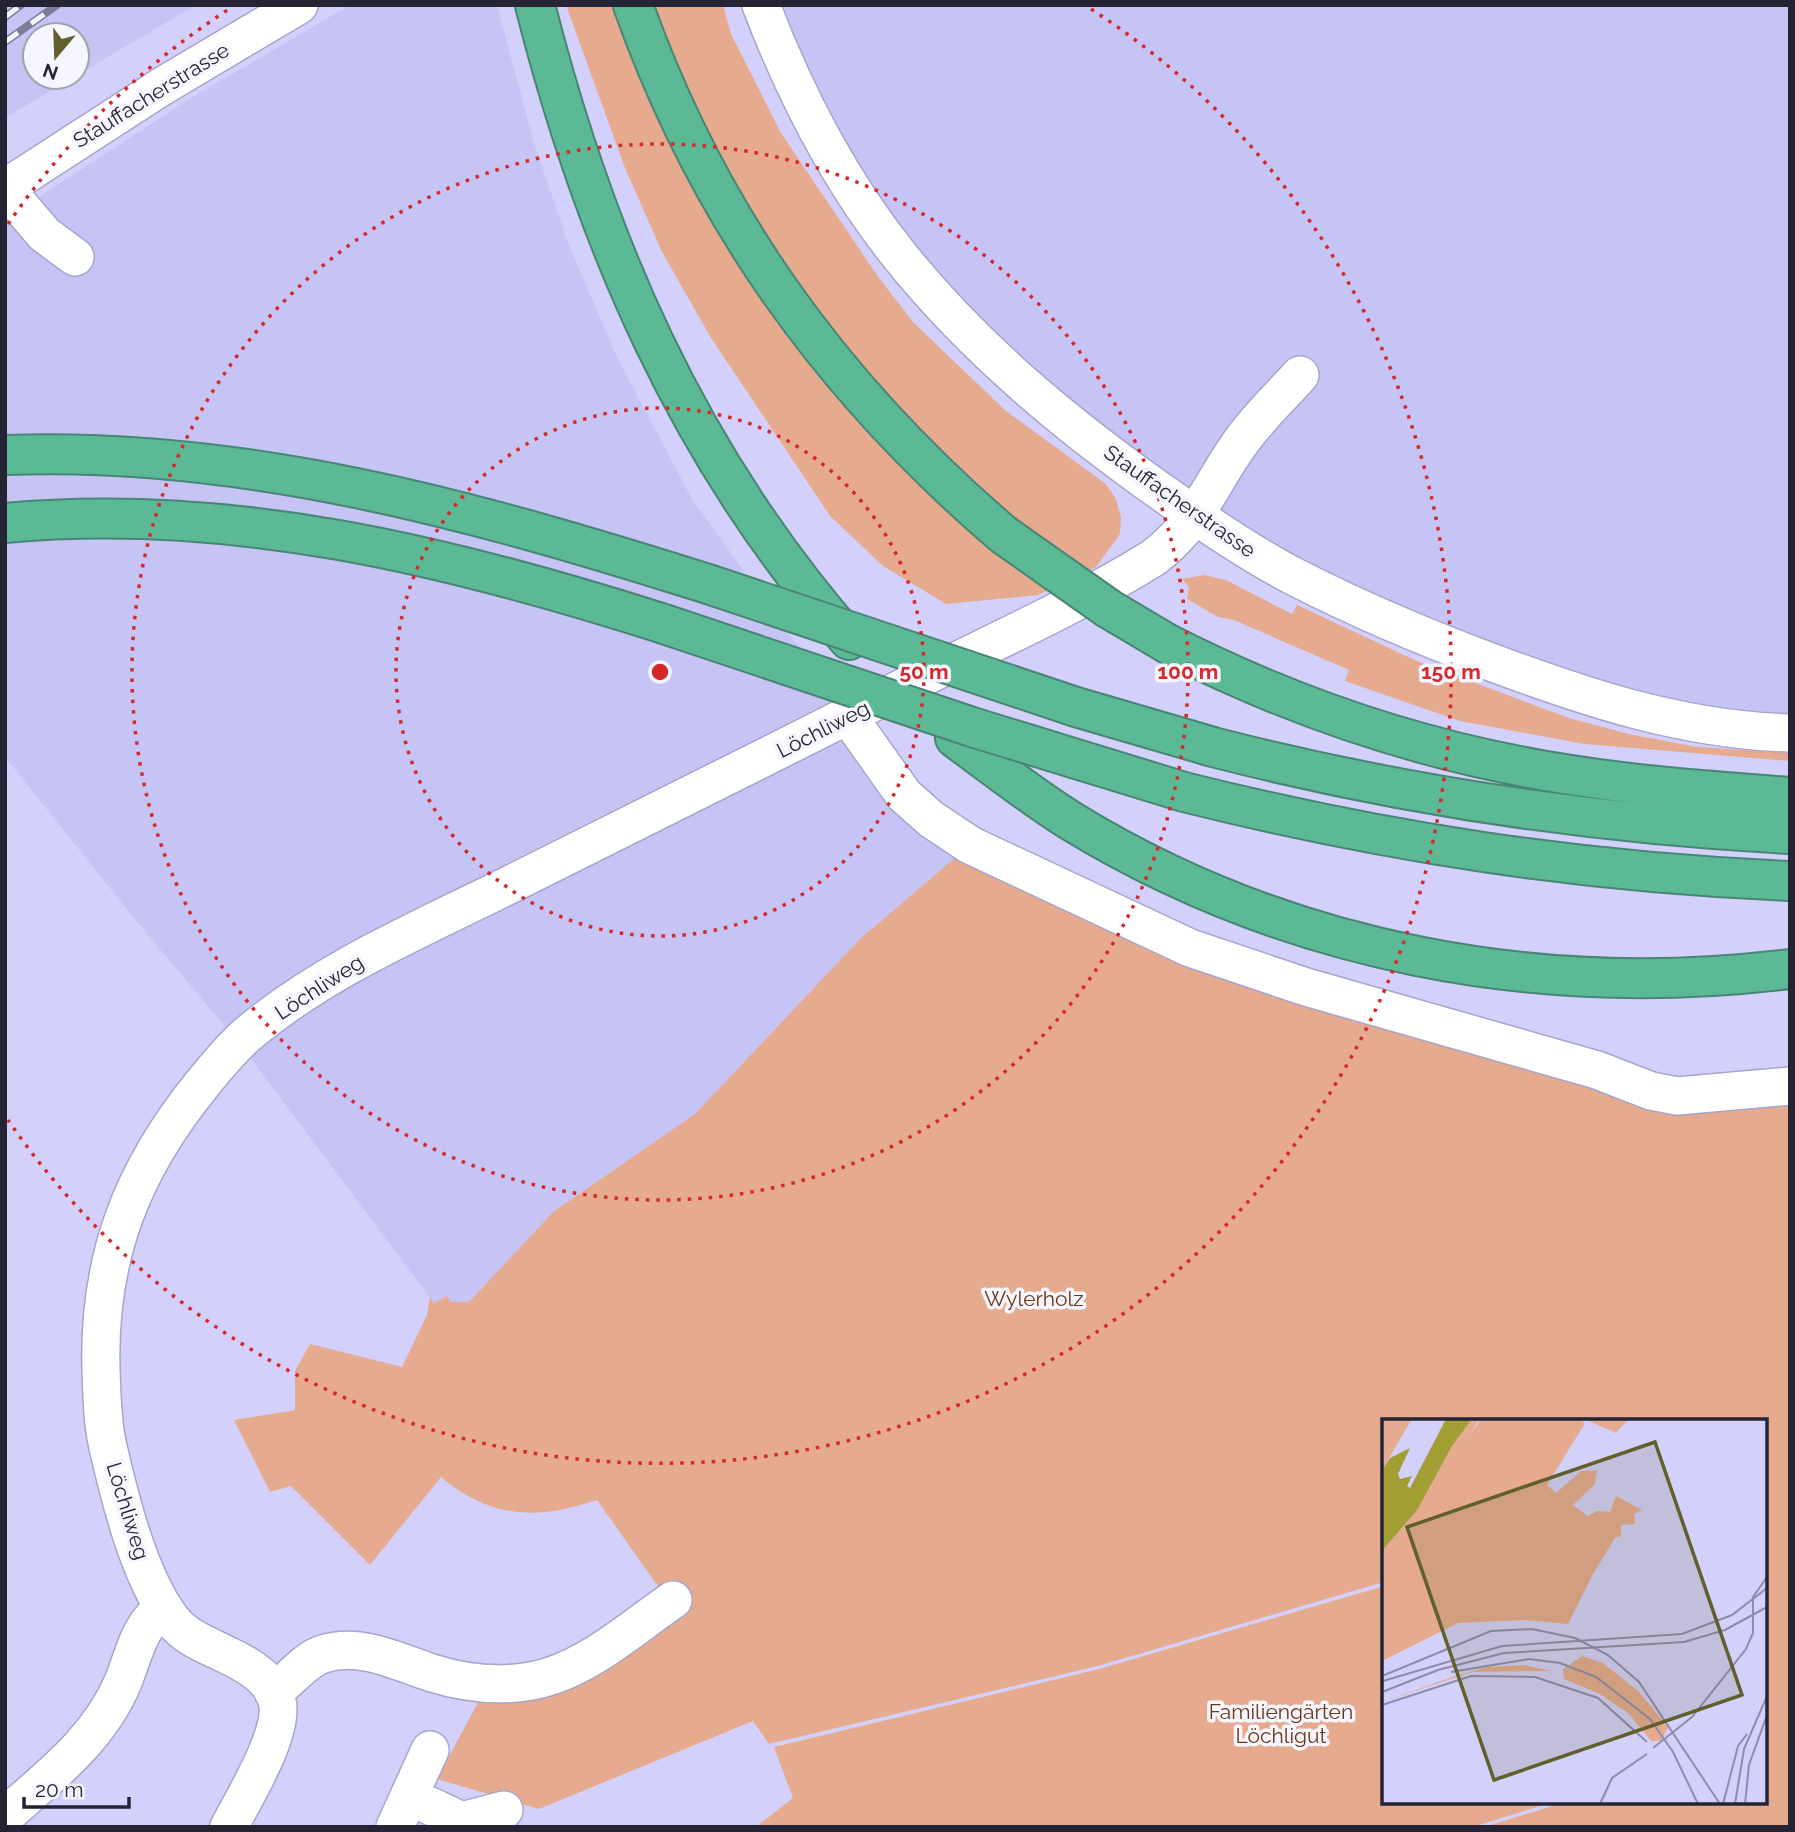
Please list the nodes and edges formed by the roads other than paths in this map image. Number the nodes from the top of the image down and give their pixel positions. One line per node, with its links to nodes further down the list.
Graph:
1 (299, 5): 5 (street, Stauffacherstrasse)
2 (535, 5): 16 (highway, bridge)
3 (634, 5): 13 (highway, bridge)
4 (761, 5): 9 (street, Stauffacherstrasse)
5 (5, 188): 6 (street)
6 (75, 257)
7 (1300, 375): 9 (street, Löchliweg)
8 (17, 454): 14 (highway, bridge)
9 (1196, 516): 11 (street, Löchliweg); 12 (street, Stauffacherstrasse)
10 (18, 522): 15 (highway, bridge)
11 (848, 716): 17 (street); 19 (street, Löchliweg)
12 (1790, 733)
13 (1790, 797)
14 (1790, 834)
15 (1790, 881)
16 (1790, 969)
17 (1790, 1086)
18 (673, 1600): 20 (street)
19 (164, 1608): 20 (street, Löchliweg); 24 (street)
20 (273, 1692): 25 (street)
21 (430, 1750): 23 (street)
22 (503, 1810): 23 (street)
23 (402, 1811)
24 (5, 1816)
25 (229, 1827)

